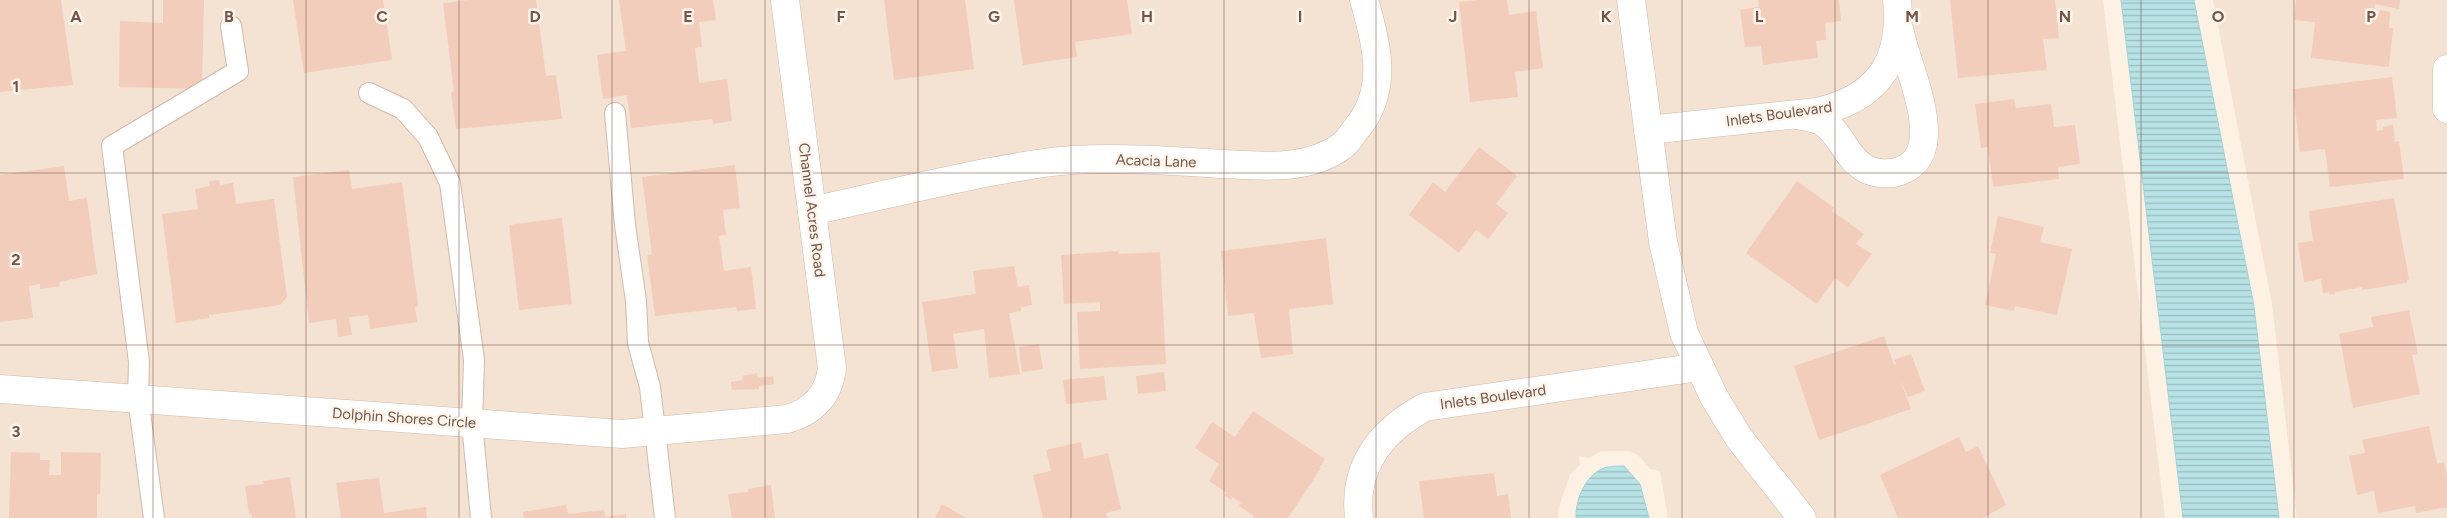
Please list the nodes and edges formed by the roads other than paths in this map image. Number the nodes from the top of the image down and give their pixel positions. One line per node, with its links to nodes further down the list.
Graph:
1 (786, 0): 12 (street, Channel Acres Road)
2 (1364, 0): 12 (street, Acacia Lane)
3 (1631, 0): 11 (street)
4 (1897, 6): 10 (street, Inlets Boulevard); 10 (street)
5 (231, 26): 15 (lane)
6 (2447, 69): 8 (street)
7 (369, 93): 17 (lane)
8 (2447, 110)
9 (615, 113): 18 (lane)
10 (1793, 114): 11 (street, Inlets Boulevard)
11 (1648, 130): 13 (street)
12 (812, 211): 16 (street, Channel Acres Road)
13 (1699, 367): 22 (street, Inlets Boulevard); 23 (street)
14 (0, 389): 15 (street, Dolphin Shores Circle)
15 (138, 398): 17 (street, Dolphin Shores Circle); 19 (lane)
16 (807, 411): 18 (street, Dolphin Shores Circle)
17 (472, 423): 18 (street, Dolphin Shores Circle); 20 (lane)
18 (656, 432): 21 (lane)
19 (154, 518)
20 (481, 518)
21 (665, 518)
22 (1360, 518)
23 (1802, 518)

